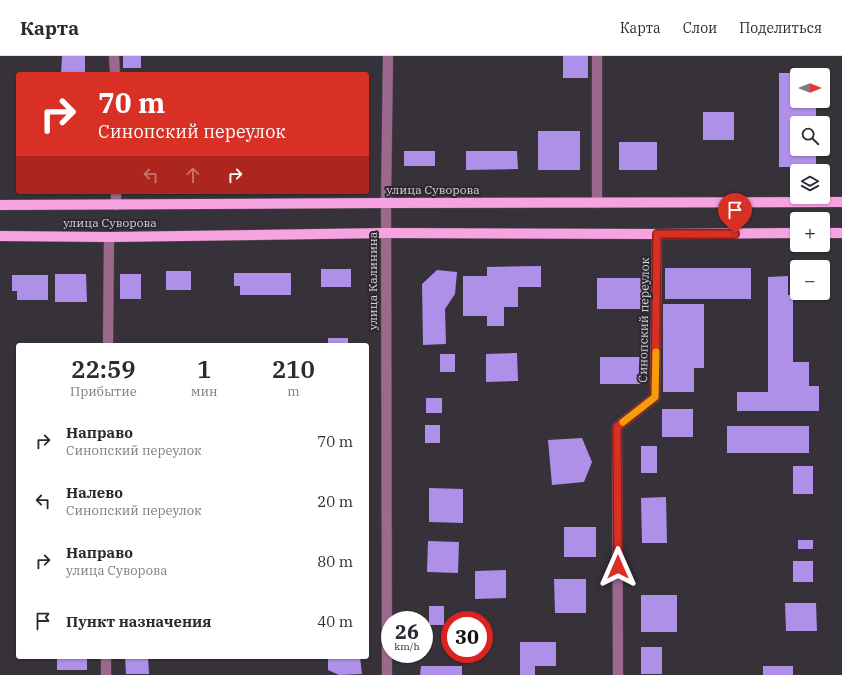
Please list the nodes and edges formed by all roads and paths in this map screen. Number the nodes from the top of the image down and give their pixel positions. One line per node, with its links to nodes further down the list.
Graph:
1 (114, 56): 4 (street)
2 (388, 56): 6 (street, улица Калинина)
3 (596, 56): 8 (street)
4 (115, 72)
5 (116, 194): 10 (street)
6 (386, 202): 8 (main road, улица Суворова); 10 (main road, улица Суворова); 11 (street, улица Калинина)
7 (842, 202): 8 (main road, улица Суворова)
8 (597, 203)
9 (0, 205): 10 (main road, улица Суворова)
10 (116, 205)
11 (386, 233): 15 (main road, улица Суворова); 17 (main road, улица Суворова); 21 (street, улица Калинина)
12 (790, 233): 15 (main road, улица Суворова)
13 (830, 233): 14 (main road)
14 (842, 233)
15 (657, 234): 22 (street, Синопский переулок)
16 (0, 236): 17 (main road, улица Суворова)
17 (109, 237): 18 (street)
18 (108, 343)
19 (106, 659): 20 (street)
20 (106, 675)
21 (386, 675)
22 (618, 675)

